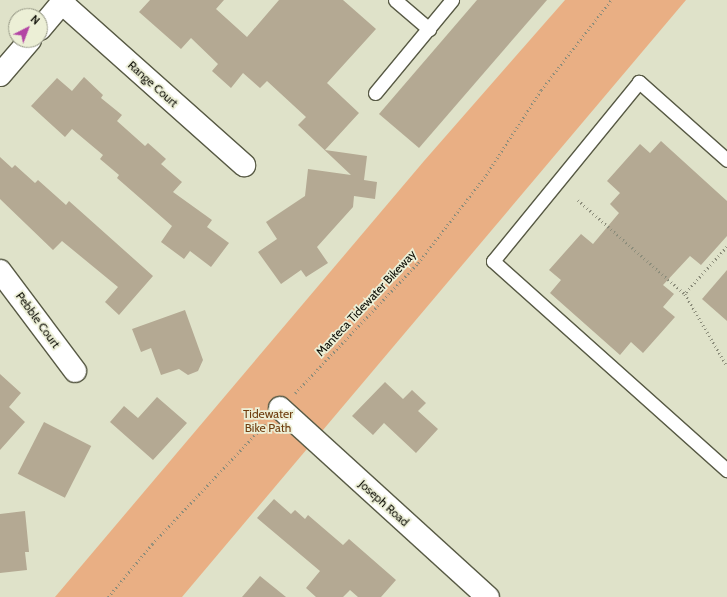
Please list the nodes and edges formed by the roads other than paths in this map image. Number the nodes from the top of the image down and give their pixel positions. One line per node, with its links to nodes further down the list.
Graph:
1 (395, 0): 5 (lane)
2 (452, 0): 5 (lane)
3 (63, 1): 4 (street); 10 (street, Range Court)
4 (48, 19)
5 (429, 29): 8 (lane)
6 (23, 48): 7 (street)
7 (0, 75)
8 (375, 93)
9 (727, 160): 14 (lane)
10 (244, 165)
11 (0, 271): 12 (street, Pebble Court)
12 (75, 370)
13 (280, 408): 15 (street, Joseph Road)
14 (727, 470)
15 (488, 597)

